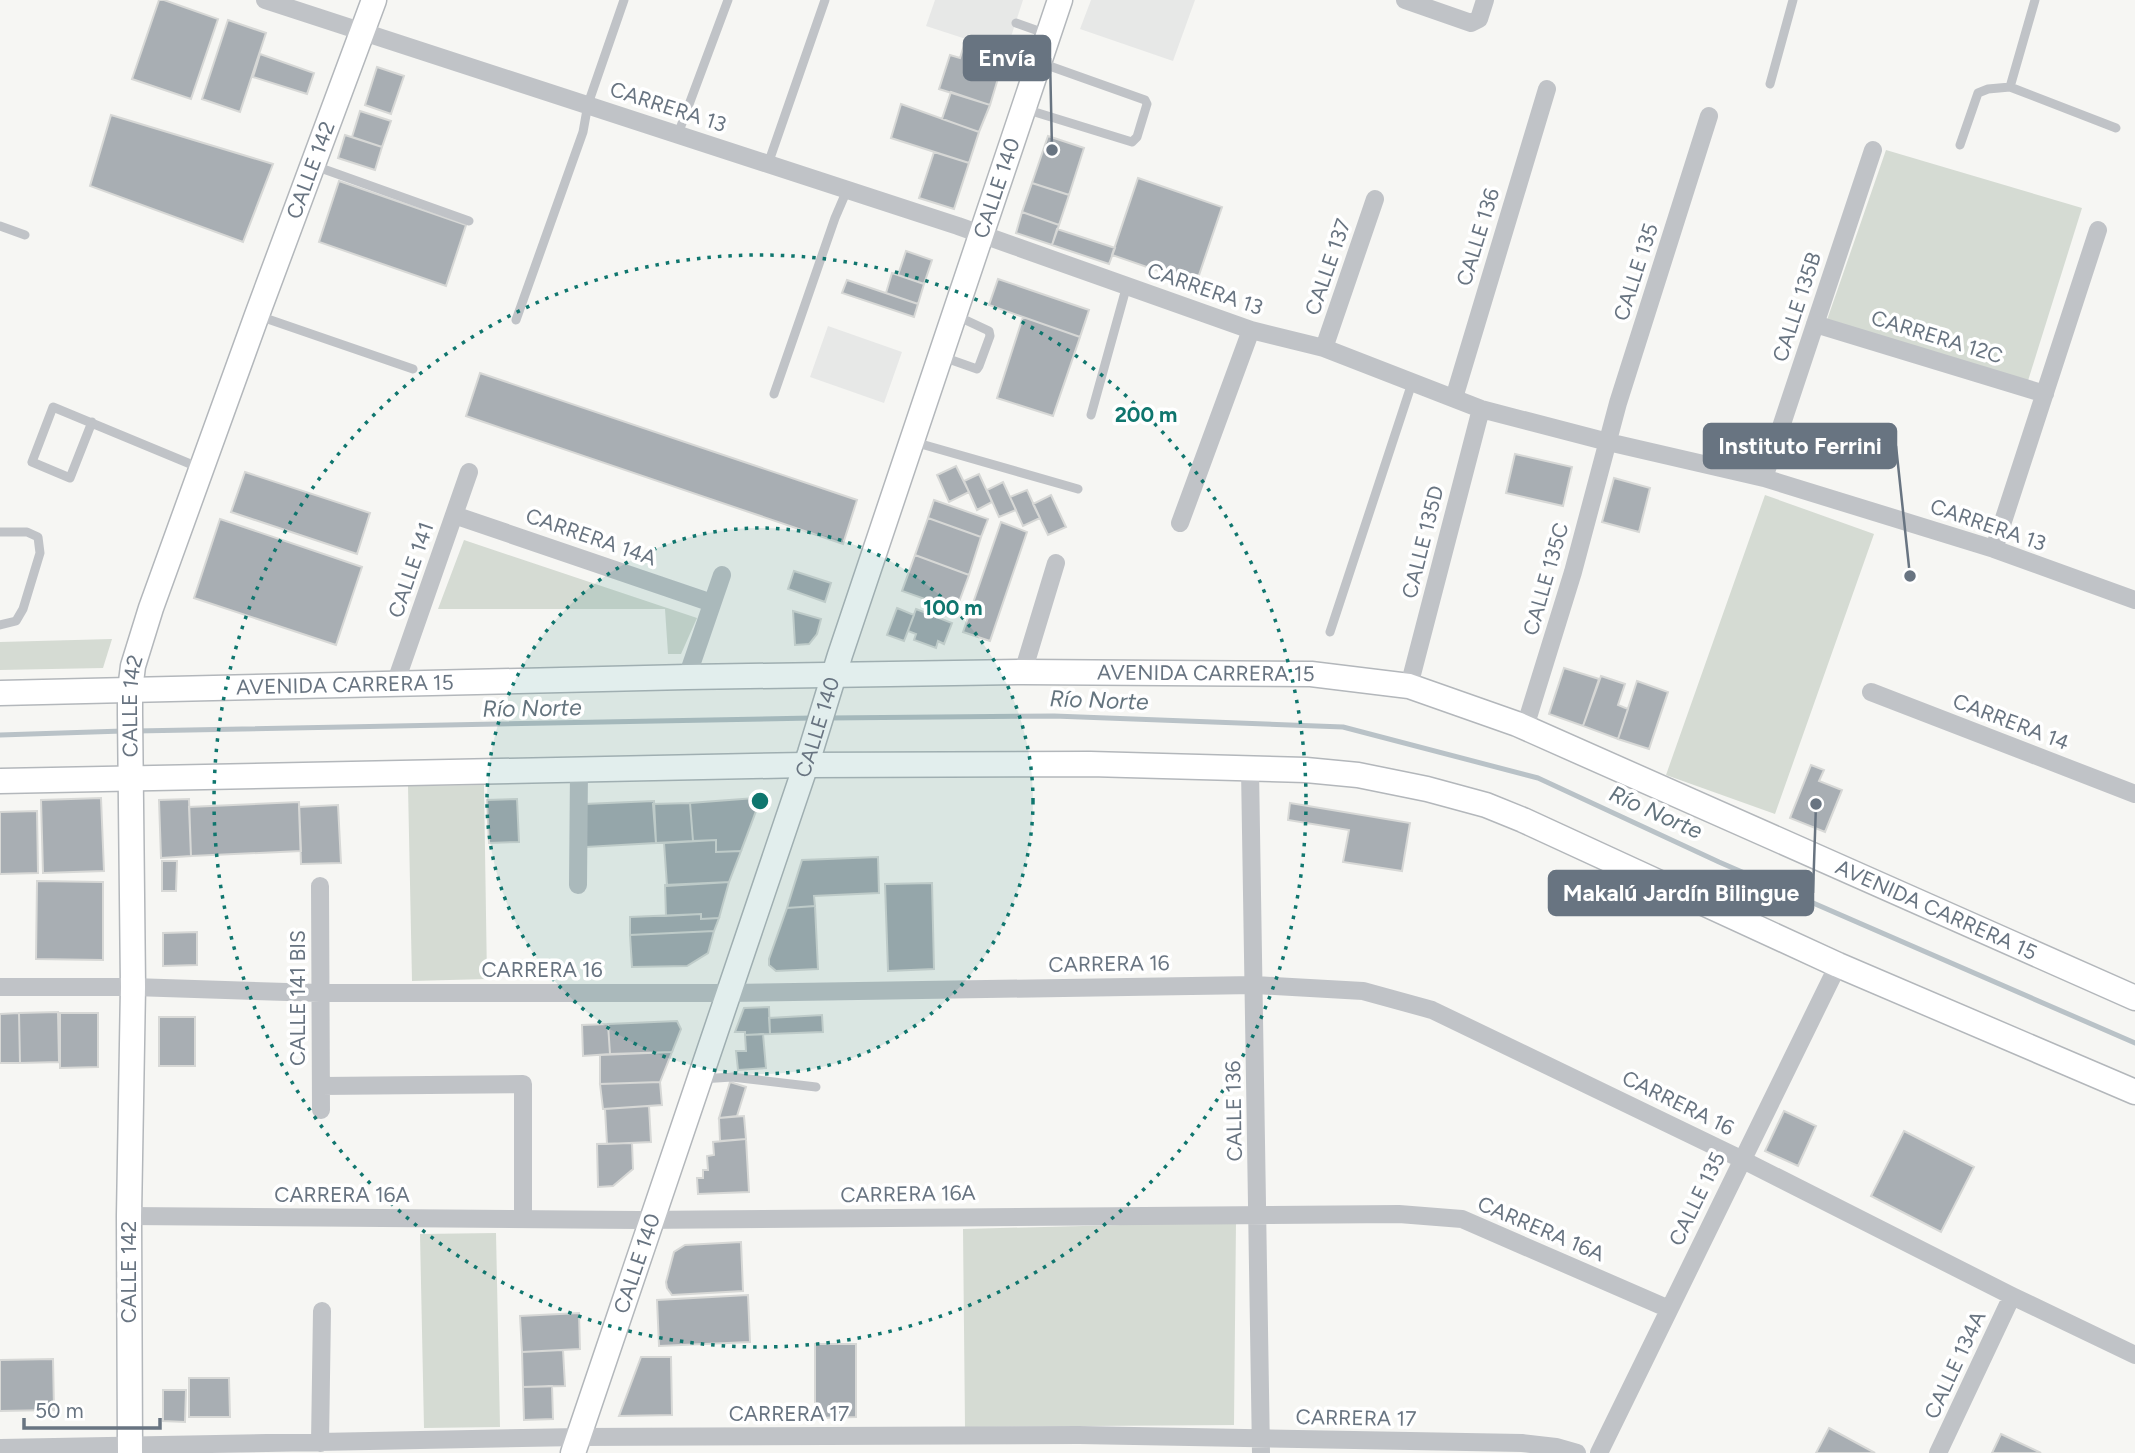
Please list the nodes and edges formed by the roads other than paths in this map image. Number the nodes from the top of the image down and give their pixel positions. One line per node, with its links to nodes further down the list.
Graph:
1 (265, 0): 12 (street, CARRERA 13)
2 (374, 0): 12 (main road, CALLE 142)
3 (624, 0): 18 (lane)
4 (728, 0): 22 (lane)
5 (825, 0): 25 (lane)
6 (1060, 0): 13 (main road, CALLE 140)
7 (1405, 0): 8 (street)
8 (1485, 0)
9 (1793, 0): 15 (lane)
10 (2035, 0): 16 (lane)
11 (1016, 23): 13 (lane)
12 (363, 30): 18 (street, CARRERA 13); 26 (main road, CALLE 142)
13 (1048, 35): 14 (main road, CALLE 140)
14 (1039, 62): 19 (main road, CALLE 140); 19 (lane)
15 (1770, 84)
16 (2010, 87): 21 (lane); 23 (lane)
17 (1547, 89): 46 (street, CALLE 136)
18 (588, 104): 22 (street, CARRERA 13); 37 (lane)
19 (1024, 109): 33 (main road, CALLE 140)
20 (1709, 117): 51 (street, CALLE 135)
21 (2116, 128)
22 (678, 134): 25 (street, CARRERA 13)
23 (1960, 145)
24 (1873, 150): 38 (street, CALLE 135B)
25 (768, 164): 27 (street, CARRERA 13)
26 (312, 165): 29 (lane); 35 (main road, CALLE 142)
27 (847, 190): 33 (street, CARRERA 13); 44 (lane)
28 (1375, 199): 40 (street, CALLE 137)
29 (469, 221)
30 (0, 226): 32 (lane)
31 (2098, 230): 45 (street)
32 (25, 234)
33 (982, 234): 34 (street, CARRERA 13); 36 (main road, CALLE 140)
34 (1127, 285): 39 (street, CARRERA 13); 48 (lane)
35 (257, 315): 42 (lane); 52 (main road, CALLE 142)
36 (955, 315): 41 (main road, CALLE 140); 41 (lane)
37 (516, 320)
38 (1815, 324): 45 (street, CARRERA 12C); 54 (street, CALLE 135B)
39 (1251, 330): 40 (street, CARRERA 13); 57 (street)
40 (1324, 348): 43 (street, CARRERA 13)
41 (941, 356): 50 (main road, CALLE 140)
42 (413, 369)
43 (1412, 383): 46 (street, CARRERA 13); 65 (lane)
44 (774, 394)
45 (2045, 394): 59 (street)
46 (1454, 398): 47 (street, CARRERA 13)
47 (1481, 408): 51 (street, CARRERA 13); 70 (street, CALLE 135D)
48 (1091, 415)
49 (92, 422): 49 (lane); 52 (lane)
50 (913, 441): 55 (lane); 68 (main road, CALLE 140)
51 (1608, 443): 54 (street, CARRERA 13); 74 (street, CALLE 135C)
52 (202, 468): 73 (main road, CALLE 142)
53 (470, 472): 56 (street, CALLE 141)
54 (1764, 478): 59 (street, CARRERA 13)
55 (1078, 489)
56 (454, 515): 63 (street, CARRERA 14A); 69 (street, CALLE 141)
57 (1180, 523)
58 (0, 532): 64 (lane)
59 (1994, 550): 62 (street, CARRERA 13)
60 (1056, 564): 66 (street)
61 (722, 575): 63 (street)
62 (2135, 600)
63 (712, 603): 67 (street)
64 (0, 625)
65 (1331, 632)
66 (1023, 672): 68 (main road, AVENIDA CARRERA 15); 70 (main road, AVENIDA CARRERA 15)
67 (687, 677): 68 (main road, AVENIDA CARRERA 15); 69 (main road, AVENIDA CARRERA 15)
68 (832, 680): 75 (main road, CALLE 140)
69 (395, 684): 73 (main road, AVENIDA CARRERA 15)
70 (1409, 686): 74 (main road, AVENIDA CARRERA 15)
71 (1871, 692): 80 (street, CARRERA 14)
72 (0, 693): 73 (main road, AVENIDA CARRERA 15)
73 (130, 696): 78 (main road, CALLE 142)
74 (1525, 727): 89 (main road, AVENIDA CARRERA 15)
75 (808, 759): 76 (main road); 77 (main road); 88 (main road, CALLE 140)
76 (1250, 769): 83 (main road); 84 (street, CALLE 136)
77 (579, 770): 78 (main road); 81 (street)
78 (130, 773): 79 (main road); 86 (main road, CALLE 142)
79 (0, 781)
80 (2135, 794)
81 (578, 885)
82 (320, 886): 87 (street, CALLE 141 BIS)
83 (1838, 965): 93 (main road); 95 (street, CALLE 135)
84 (1255, 985): 88 (street, CARRERA 16); 95 (street, CARRERA 16); 96 (street, CALLE 136)
85 (0, 987): 86 (street, CARRERA 16)
86 (133, 987): 87 (street, CARRERA 16); 97 (main road, CALLE 142)
87 (320, 993): 88 (street, CARRERA 16); 91 (street, CALLE 141 BIS)
88 (729, 993): 90 (main road, CALLE 140)
89 (2135, 998)
90 (700, 1079): 92 (lane); 99 (main road, CALLE 140)
91 (321, 1086): 94 (street, CALLE 141 BIS); 98 (street)
92 (816, 1087)
93 (2135, 1092)
94 (321, 1110)
95 (1741, 1159): 100 (street, CARRERA 16); 101 (street, CALLE 135)
96 (1258, 1214): 99 (street, CARRERA 16A); 101 (street, CARRERA 16A); 106 (street, CALLE 136)
97 (129, 1216): 98 (street, CARRERA 16A); 108 (main road, CALLE 142)
98 (523, 1219): 99 (street, CARRERA 16A)
99 (652, 1219): 105 (main road, CALLE 140)
100 (2012, 1296): 103 (street, CARRERA 16); 111 (street, CALLE 134A)
101 (1669, 1309): 110 (street, CALLE 135)
102 (322, 1311): 104 (street)
103 (2135, 1355)
104 (320, 1443): 105 (street, CARRERA 17); 108 (street, CARRERA 17)
105 (576, 1445): 106 (street, CARRERA 17)
106 (1261, 1446): 109 (street, CARRERA 17)
107 (0, 1448): 108 (street, CARRERA 17)
108 (130, 1449)
109 (1577, 1453)
110 (1599, 1453)
111 (1938, 1453)

